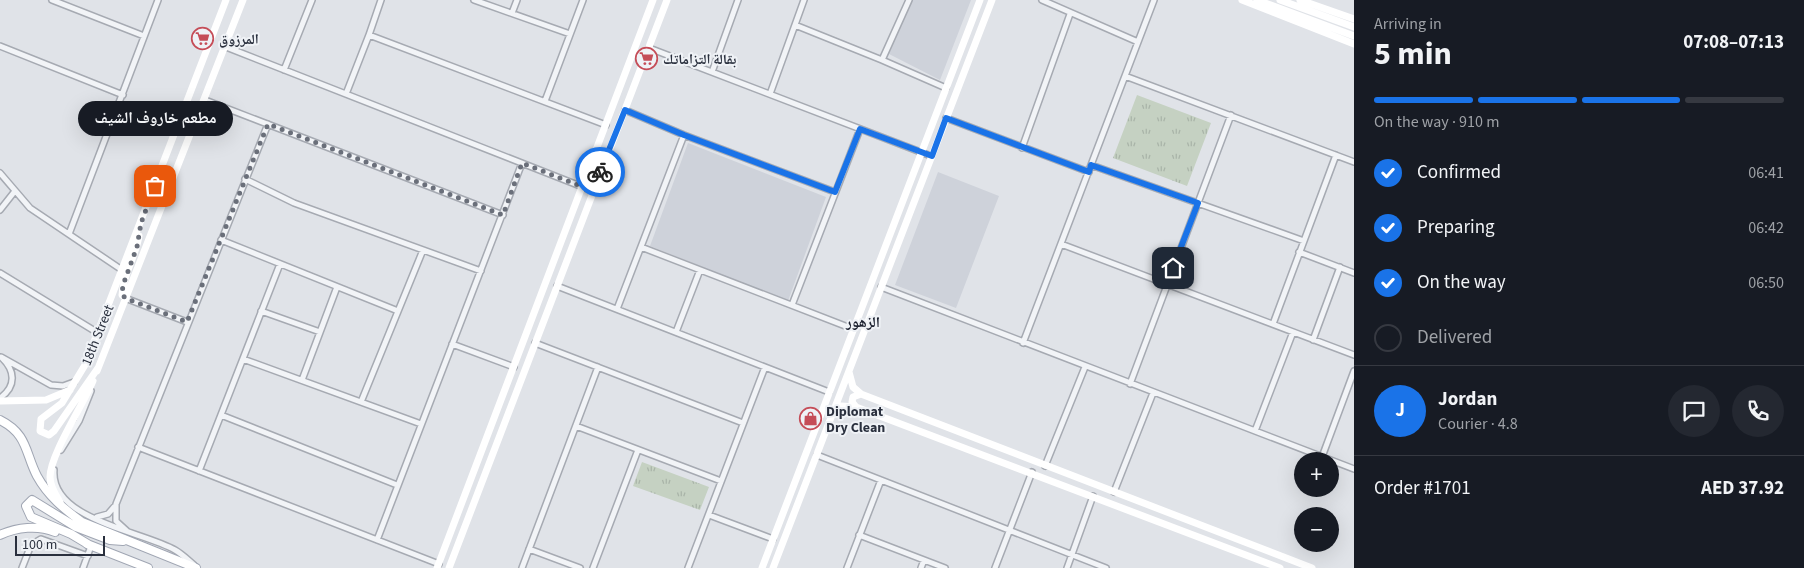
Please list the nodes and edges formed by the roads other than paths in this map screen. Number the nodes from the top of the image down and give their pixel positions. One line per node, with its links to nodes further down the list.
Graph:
1 (52, 0): 30 (street)
2 (158, 0): 30 (street)
3 (226, 0): 71 (street, 18th Street)
4 (243, 0): 35 (street)
5 (312, 0): 38 (street)
6 (381, 0): 29 (street)
7 (474, 0): 23 (street)
8 (517, 0): 23 (street)
9 (584, 0): 28 (street)
10 (653, 0): 51 (street)
11 (667, 0): 36 (street)
12 (738, 0): 39 (street)
13 (804, 0): 26 (street)
14 (909, 0): 37 (street)
15 (980, 0): 41 (street)
16 (992, 0): 49 (street)
17 (1042, 0): 24 (street)
18 (1154, 0): 32 (street)
19 (1242, 0): 33 (street)
20 (1257, 0): 31 (street)
21 (1280, 0): 27 (street)
22 (1300, 0): 25 (street)
23 (512, 14): 28 (street)
24 (1070, 14): 32 (street); 54 (street)
25 (1354, 19)
26 (795, 25): 37 (street); 43 (street)
27 (1354, 27)
28 (570, 34): 46 (street)
29 (368, 35): 42 (street); 46 (street)
30 (144, 36): 44 (street)
31 (1354, 36)
32 (1138, 42): 40 (street)
33 (1354, 44)
34 (0, 46): 44 (street)
35 (226, 47): 38 (street); 45 (street)
36 (649, 48): 39 (street); 47 (street)
37 (882, 60): 41 (street)
38 (284, 70): 42 (street)
39 (712, 72): 43 (street)
40 (1125, 76): 48 (street); 60 (street)
41 (946, 88): 55 (street)
42 (346, 94): 59 (street)
43 (770, 94): 52 (street)
44 (123, 95): 72 (street)
45 (205, 100): 50 (street); 90 (street)
46 (545, 101): 51 (street)
47 (625, 110): 53 (street); 66 (street)
48 (1231, 116): 56 (street); 68 (street)
49 (946, 118): 54 (street); 57 (street)
50 (268, 124): 63 (street); 70 (street)
51 (606, 124): 64 (street)
52 (860, 129): 55 (street); 67 (street)
53 (684, 135): 67 (street); 76 (street)
54 (1022, 148): 61 (street)
55 (921, 152): 57 (street); 97 (street)
56 (1336, 155): 58 (street); 74 (street)
57 (932, 156): 89 (street)
58 (1354, 162)
59 (522, 163): 64 (street); 70 (street)
60 (1091, 165): 61 (street); 68 (street)
61 (1089, 172): 75 (street)
62 (0, 173): 65 (street)
63 (245, 179): 73 (street); 77 (street)
64 (582, 187): 66 (street); 109 (street)
65 (15, 191): 69 (street); 72 (street)
66 (593, 191): 87 (street)
67 (835, 192): 91 (street)
68 (1198, 203): 74 (street); 86 (street)
69 (0, 210)
70 (503, 215): 83 (street)
71 (141, 223): 81 (street, 18th Street); 90 (street)
72 (69, 234): 81 (street)
73 (221, 240): 79 (street); 95 (street)
74 (1304, 241): 78 (street)
75 (1061, 244): 86 (street); 104 (street)
76 (641, 247): 82 (street); 92 (street)
77 (423, 250): 83 (street); 94 (street)
78 (1299, 252): 80 (street); 96 (street)
79 (280, 264): 88 (street); 93 (street)
80 (1340, 268): 85 (street); 102 (street)
81 (122, 270): 98 (street, 18th Street)
82 (700, 270): 91 (street); 100 (street)
83 (481, 272): 105 (street)
84 (0, 273): 98 (street)
85 (1354, 273)
86 (1167, 284): 96 (street); 117 (street)
87 (557, 286): 92 (street); 103 (street)
88 (337, 287): 94 (street); 99 (street)
89 (881, 287): 104 (street); 115 (street)
90 (125, 298): 95 (street); 113 (street)
91 (792, 305): 97 (street)
92 (617, 309): 100 (street)
93 (261, 311): 99 (street); 108 (street)
94 (398, 311): 125 (street)
95 (187, 322): 135 (street)
96 (1272, 324): 101 (street)
97 (854, 329): 120 (street)
98 (98, 332): 118 (street, 18th Street)
99 (320, 332): 116 (street)
100 (676, 332): 111 (street)
101 (1293, 332): 102 (street); 134 (street)
102 (1313, 340): 106 (street)
103 (535, 343): 110 (street); 171 (street)
104 (1023, 343): 112 (street)
105 (452, 344): 109 (street); 132 (street)
106 (1354, 355)
107 (0, 357): 118 (street); 124 (street)
108 (243, 359): 116 (street); 129 (street)
109 (514, 367): 166 (street)
110 (598, 367): 131 (street); 133 (street)
111 (765, 367): 120 (street); 131 (street)
112 (1085, 367): 117 (street); 141 (street)
113 (98, 368): 118 (street, 18th Street); 151 (street); 153 (street)
114 (1354, 371): 119 (street)
115 (849, 372): 122 (street); 128 (street)
116 (302, 380): 125 (street)
117 (1130, 384): 121 (street)
118 (75, 385): 124 (street)
119 (1347, 391): 123 (street); 138 (street)
120 (829, 392): 127 (street)
121 (1153, 393): 134 (street); 148 (street)
122 (861, 394): 126 (street); 141 (street)
123 (1354, 394)
124 (0, 400)
125 (361, 402): 132 (street)
126 (856, 407): 128 (street); 144 (street)
127 (822, 411): 139 (street); 158 (street)
128 (832, 414): 139 (street)
129 (221, 415): 143 (street); 147 (street)
130 (0, 420): 151 (main road)
131 (743, 422): 146 (street)
132 (421, 424): 147 (street)
133 (576, 426): 136 (street); 162 (street)
134 (1255, 431): 137 (street)
135 (138, 447): 143 (street); 150 (street)
136 (638, 450): 146 (street); 174 (street)
137 (1309, 452)
138 (1324, 452)
139 (817, 455): 145 (street); 177 (street)
140 (1339, 463): 142 (street)
141 (1045, 466): 148 (street)
142 (1354, 469)
143 (199, 471): 159 (street)
144 (1032, 472): 149 (street); 155 (street)
145 (881, 480): 155 (street); 157 (street)
146 (721, 481): 152 (street)
147 (397, 485): 159 (street)
148 (1114, 492): 185 (street)
149 (1093, 496): 163 (street); 184 (street)
150 (116, 504): 153 (street); 154 (street)
151 (68, 512): 160 (main road)
152 (709, 515): 158 (street); 175 (street)
153 (92, 516): 154 (street)
154 (127, 531): 170 (street)
155 (1010, 531): 163 (street); 181 (street)
156 (4, 533): 161 (main road)
157 (859, 535): 165 (street); 178 (street)
158 (773, 539): 176 (street)
159 (377, 540): 166 (street)
160 (135, 543): 161 (main road); 170 (main road)
161 (91, 546): 164 (street); 169 (main road)
162 (529, 549): 172 (street); 173 (street)
163 (1072, 555): 182 (street); 183 (street)
164 (88, 556): 167 (street); 168 (street)
165 (924, 560): 179 (street); 180 (street)
166 (438, 566)
167 (22, 568)
168 (83, 568)
169 (148, 568)
170 (197, 568)
171 (449, 568)
172 (522, 568)
173 (580, 568)
174 (593, 568)
175 (688, 568)
176 (762, 568)
177 (773, 568)
178 (847, 568)
179 (921, 568)
180 (945, 568)
181 (995, 568)
182 (1067, 568)
183 (1106, 568)
184 (1280, 568)
185 (1312, 568)

